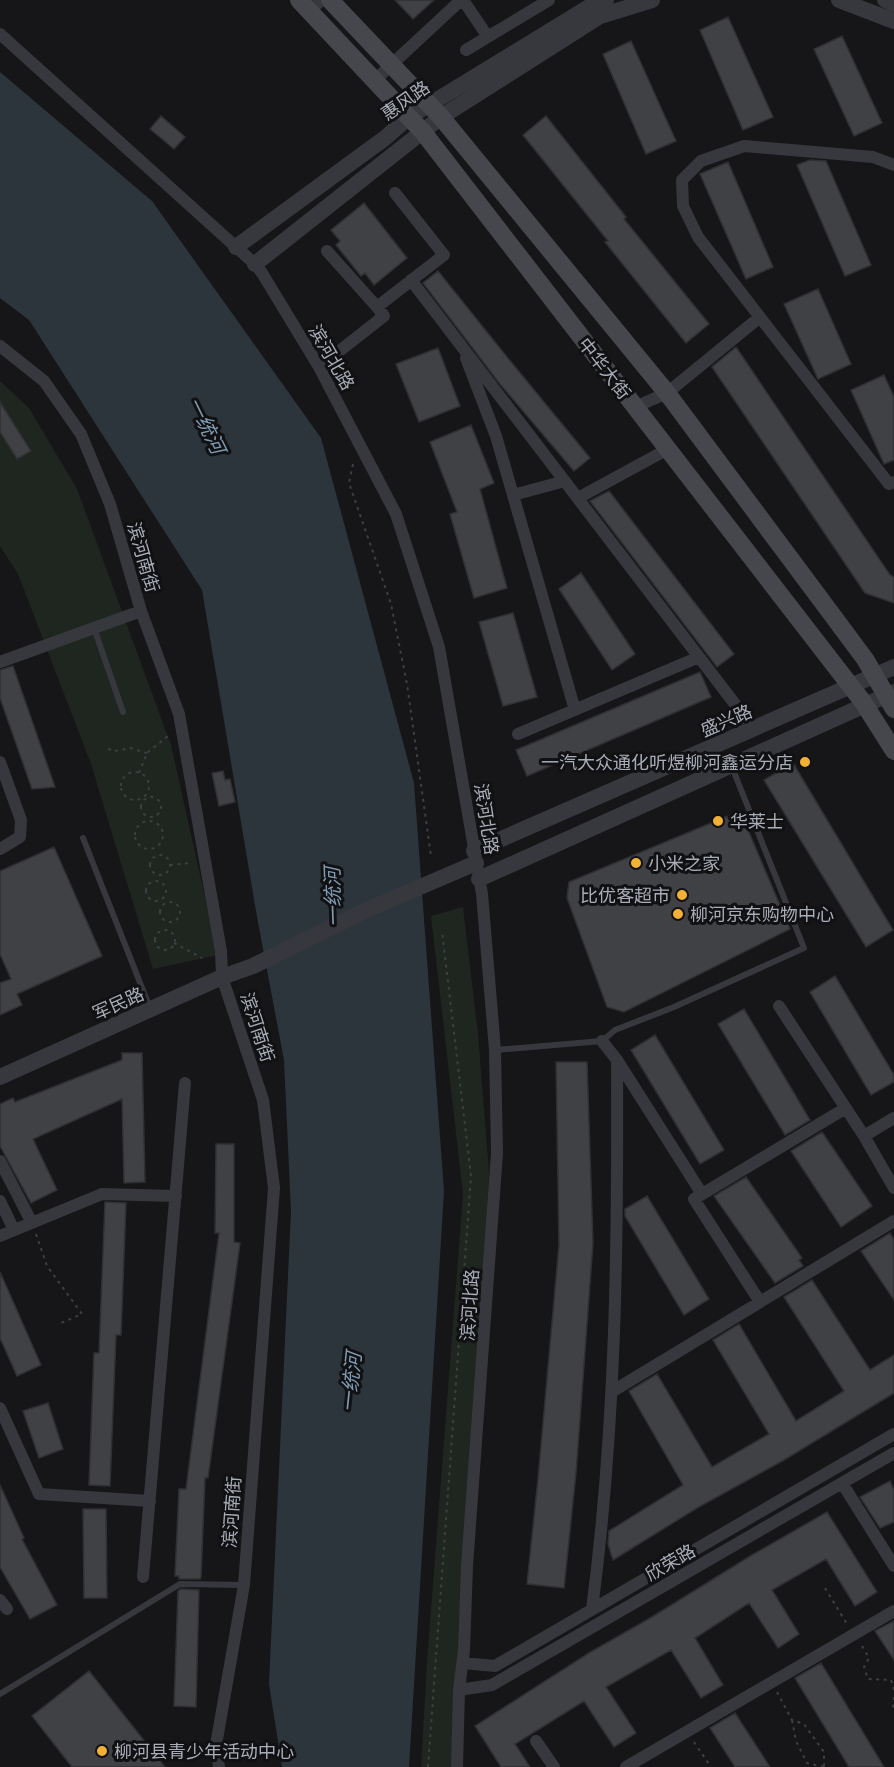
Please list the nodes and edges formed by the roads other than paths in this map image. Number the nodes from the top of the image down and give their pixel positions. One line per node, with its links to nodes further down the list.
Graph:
1 (330, 0): 14 (main road, 中华大街)
2 (462, 0): 12 (street); 14 (street)
3 (549, 0): 12 (street)
4 (606, 0): 16 (street, 惠风路)
5 (652, 0): 16 (street)
6 (839, 0): 10 (street)
7 (885, 0): 9 (street)
8 (310, 4): 15 (main road, 中华大街)
9 (894, 4)
10 (894, 21)
11 (0, 34): 21 (street, 滨河北路)
12 (488, 37): 13 (street)
13 (466, 50)
14 (392, 66): 15 (street); 16 (main road, 中华大街)
15 (375, 80): 17 (main road, 中华大街)
16 (434, 111): 17 (street, 惠风路); 18 (street); 30 (main road, 中华大街)
17 (409, 117): 18 (main road, 中华大街); 21 (street, 惠风路)
18 (423, 132): 23 (street); 31 (main road, 中华大街)
19 (894, 165): 26 (street)
20 (395, 193): 24 (street)
21 (237, 247): 23 (street, 滨河北路)
22 (327, 251): 25 (street)
23 (255, 264): 29 (street, 滨河北路)
24 (411, 280): 25 (street); 27 (street)
25 (377, 307): 29 (street)
26 (760, 317): 30 (street); 34 (street)
27 (461, 345): 33 (street); 35 (street)
28 (0, 346): 37 (street, 滨河南街)
29 (319, 367): 55 (street, 滨河北路)
30 (667, 393): 31 (street); 42 (main road, 中华大街)
31 (635, 407): 32 (main road, 中华大街)
32 (668, 449): 36 (street); 43 (main road, 中华大街)
33 (565, 481): 35 (street); 36 (street)
34 (894, 482)
35 (513, 495): 46 (street)
36 (578, 498): 39 (street)
37 (141, 611): 38 (street); 56 (street, 滨河南街)
38 (93, 628): 40 (street); 47 (lane)
39 (699, 657): 46 (street); 48 (street)
40 (0, 662)
41 (894, 667): 42 (street, 盛兴路)
42 (875, 676): 43 (street, 盛兴路); 44 (main road, 中华大街)
43 (850, 686): 45 (main road, 中华大街); 48 (street, 盛兴路)
44 (892, 699): 45 (street)
45 (864, 705): 50 (main road, 中华大街); 52 (street)
46 (575, 710): 49 (street)
47 (123, 712)
48 (754, 729): 55 (street, 盛兴路)
49 (518, 734)
50 (894, 751)
51 (0, 762): 54 (street)
52 (731, 765): 55 (street); 59 (lane)
53 (83, 838): 58 (lane)
54 (0, 849)
55 (476, 864): 56 (street, 军民路); 60 (street, 滨河北路)
56 (222, 977): 58 (street, 军民路); 85 (street, 滨河南街)
57 (779, 1006): 64 (street)
58 (150, 1010): 62 (street, 军民路)
59 (602, 1041): 60 (lane); 61 (street)
60 (495, 1050): 88 (street, 滨河北路)
61 (617, 1060): 69 (street); 77 (street)
62 (0, 1077)
63 (185, 1083): 70 (street)
64 (846, 1108): 66 (street); 69 (street)
65 (894, 1118): 66 (street)
66 (864, 1136): 68 (street)
67 (0, 1161): 73 (street)
68 (894, 1188)
69 (702, 1194): 76 (street)
70 (176, 1196): 73 (street); 82 (street)
71 (0, 1201): 74 (street)
72 (894, 1221): 76 (street)
73 (32, 1223): 74 (street)
74 (14, 1230): 75 (street)
75 (0, 1236)
76 (760, 1302): 77 (street)
77 (613, 1391): 86 (street)
78 (0, 1408): 82 (street)
79 (894, 1434): 86 (street, 欣荣路)
80 (892, 1458): 81 (street, 欣荣路)
81 (842, 1483): 83 (street); 89 (street, 欣荣路)
82 (150, 1501): 84 (street)
83 (894, 1566)
84 (143, 1577)
85 (244, 1585): 90 (lane); 92 (street, 滨河南街)
86 (592, 1609): 88 (street, 欣荣路)
87 (894, 1611): 95 (street)
88 (463, 1663): 89 (street, 滨河北路)
89 (459, 1690): 93 (street, 滨河北路)
90 (0, 1694)
91 (536, 1741): 94 (street)
92 (219, 1767)
93 (457, 1767)
94 (554, 1767)
95 (626, 1767)

